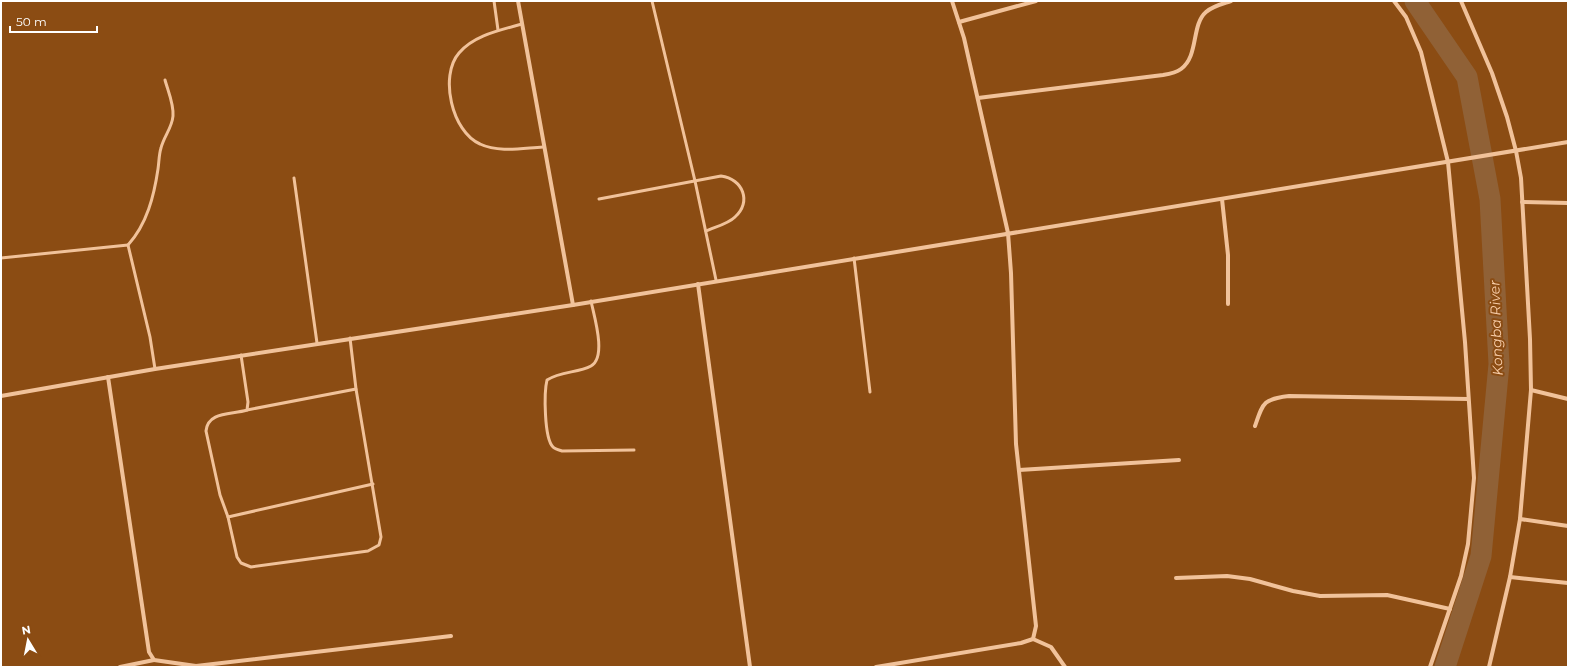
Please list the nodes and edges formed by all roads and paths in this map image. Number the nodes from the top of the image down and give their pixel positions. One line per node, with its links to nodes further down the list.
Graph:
1 (494, 1): 11 (lane)
2 (518, 1): 10 (street)
3 (652, 1): 19 (lane)
4 (952, 1): 9 (street)
5 (1036, 1): 9 (street)
6 (1231, 1): 13 (street)
7 (1394, 1): 17 (street)
8 (1461, 1): 16 (street)
9 (959, 22): 13 (street)
10 (522, 24): 11 (lane); 15 (street)
11 (498, 30): 15 (lane)
12 (165, 80): 26 (lane)
13 (978, 98): 25 (street)
14 (1568, 142): 16 (street)
15 (544, 147): 33 (street)
16 (1516, 150): 17 (street); 22 (street)
17 (1448, 162): 20 (street); 43 (street)
18 (294, 178): 35 (lane)
19 (695, 181): 21 (lane); 24 (lane); 24 (lane)
20 (1222, 198): 25 (street); 32 (street)
21 (599, 199)
22 (1522, 202): 23 (street); 40 (street)
23 (1568, 203)
24 (706, 231): 29 (lane)
25 (1008, 233): 28 (street); 49 (street)
26 (128, 245): 27 (lane); 37 (lane)
27 (1, 258)
28 (854, 258): 29 (street); 41 (lane)
29 (716, 280): 30 (street)
30 (698, 284): 31 (street); 63 (street)
31 (591, 301): 33 (street); 47 (lane)
32 (1228, 304)
33 (573, 305): 34 (street)
34 (350, 338): 35 (street); 39 (lane)
35 (317, 343): 36 (street)
36 (242, 355): 37 (street); 45 (lane)
37 (155, 369): 38 (street)
38 (108, 377): 42 (street); 60 (street)
39 (356, 389): 45 (lane); 50 (lane)
40 (1531, 390): 44 (street); 52 (street)
41 (870, 392)
42 (1, 396)
43 (1468, 399): 46 (street); 57 (street)
44 (1568, 399)
45 (247, 410): 51 (lane)
46 (1255, 426)
47 (634, 450)
48 (1179, 460): 49 (street)
49 (1019, 470): 59 (street)
50 (373, 484): 51 (lane); 51 (lane)
51 (228, 517)
52 (1520, 519): 53 (street); 54 (street)
53 (1568, 526)
54 (1510, 577): 56 (street); 67 (street)
55 (1176, 578): 57 (street)
56 (1568, 583)
57 (1450, 609): 66 (street)
58 (451, 636): 61 (street)
59 (1033, 639): 64 (street); 65 (street)
60 (154, 660): 61 (street); 62 (street)
61 (181, 666)
62 (120, 667)
63 (750, 667)
64 (876, 667)
65 (1064, 667)
66 (1430, 667)
67 (1489, 667)

